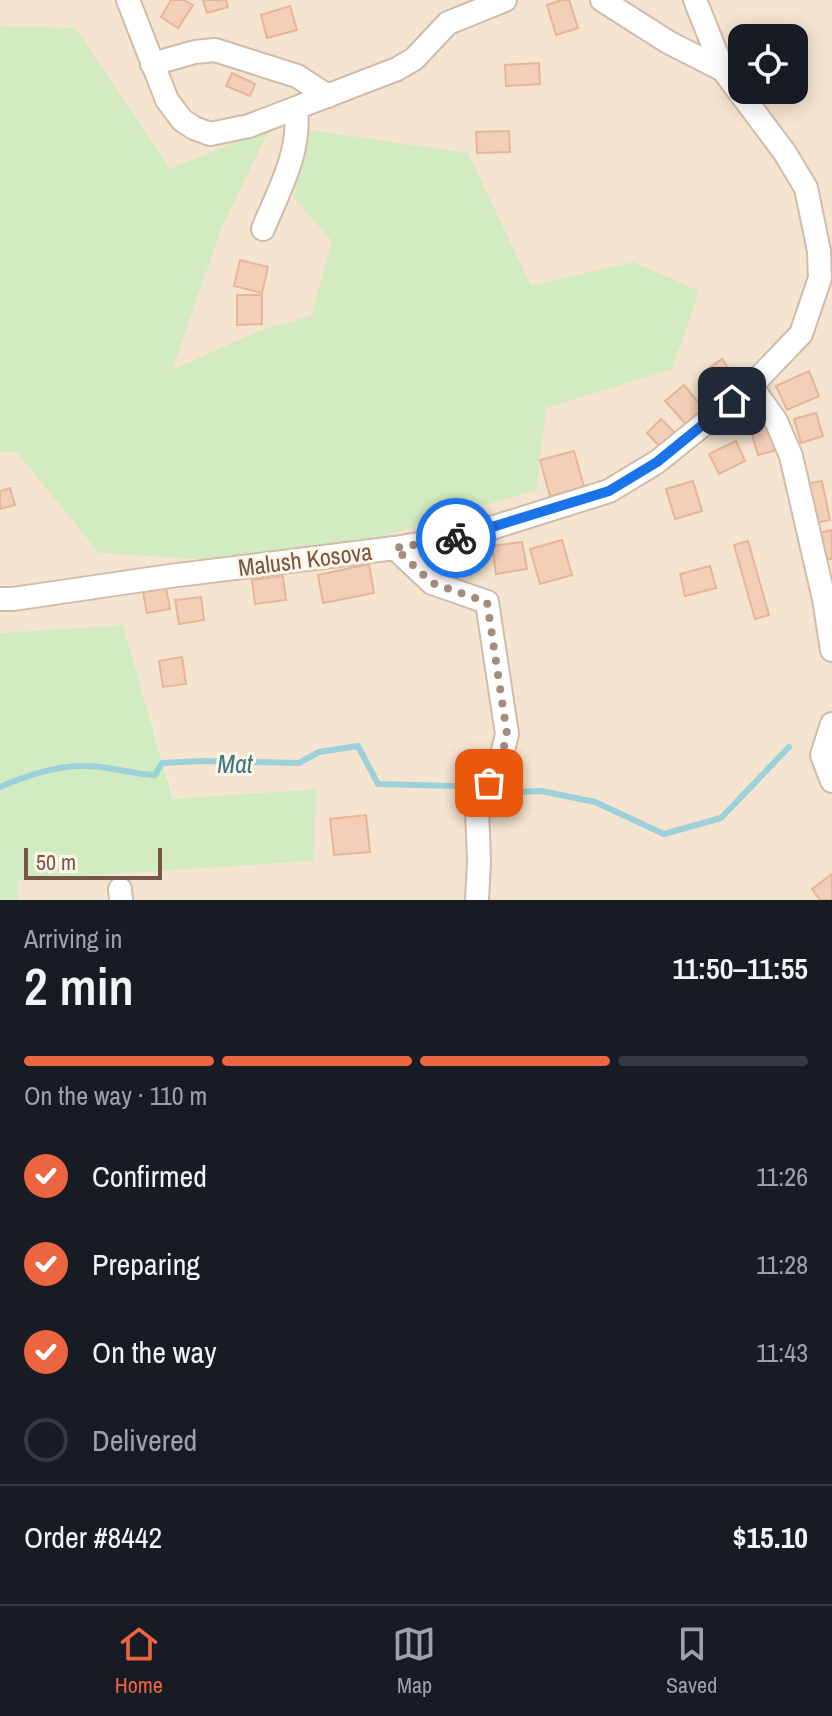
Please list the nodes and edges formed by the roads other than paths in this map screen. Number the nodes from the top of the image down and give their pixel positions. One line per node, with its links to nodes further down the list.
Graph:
1 (128, 0): 5 (street)
2 (505, 0): 7 (street)
3 (602, 0): 6 (street)
4 (695, 0): 6 (street, Malush Kosova)
5 (152, 64): 7 (street); 8 (street)
6 (723, 70): 10 (street, Malush Kosova)
7 (328, 96): 8 (street)
8 (296, 109): 9 (street)
9 (263, 229)
10 (826, 283): 11 (street, Malush Kosova)
11 (751, 386): 12 (street, Malush Kosova); 14 (street)
12 (395, 548): 13 (street, Malush Kosova); 17 (street)
13 (0, 599)
14 (832, 650)
15 (832, 724): 16 (street)
16 (832, 781)
17 (477, 900)

